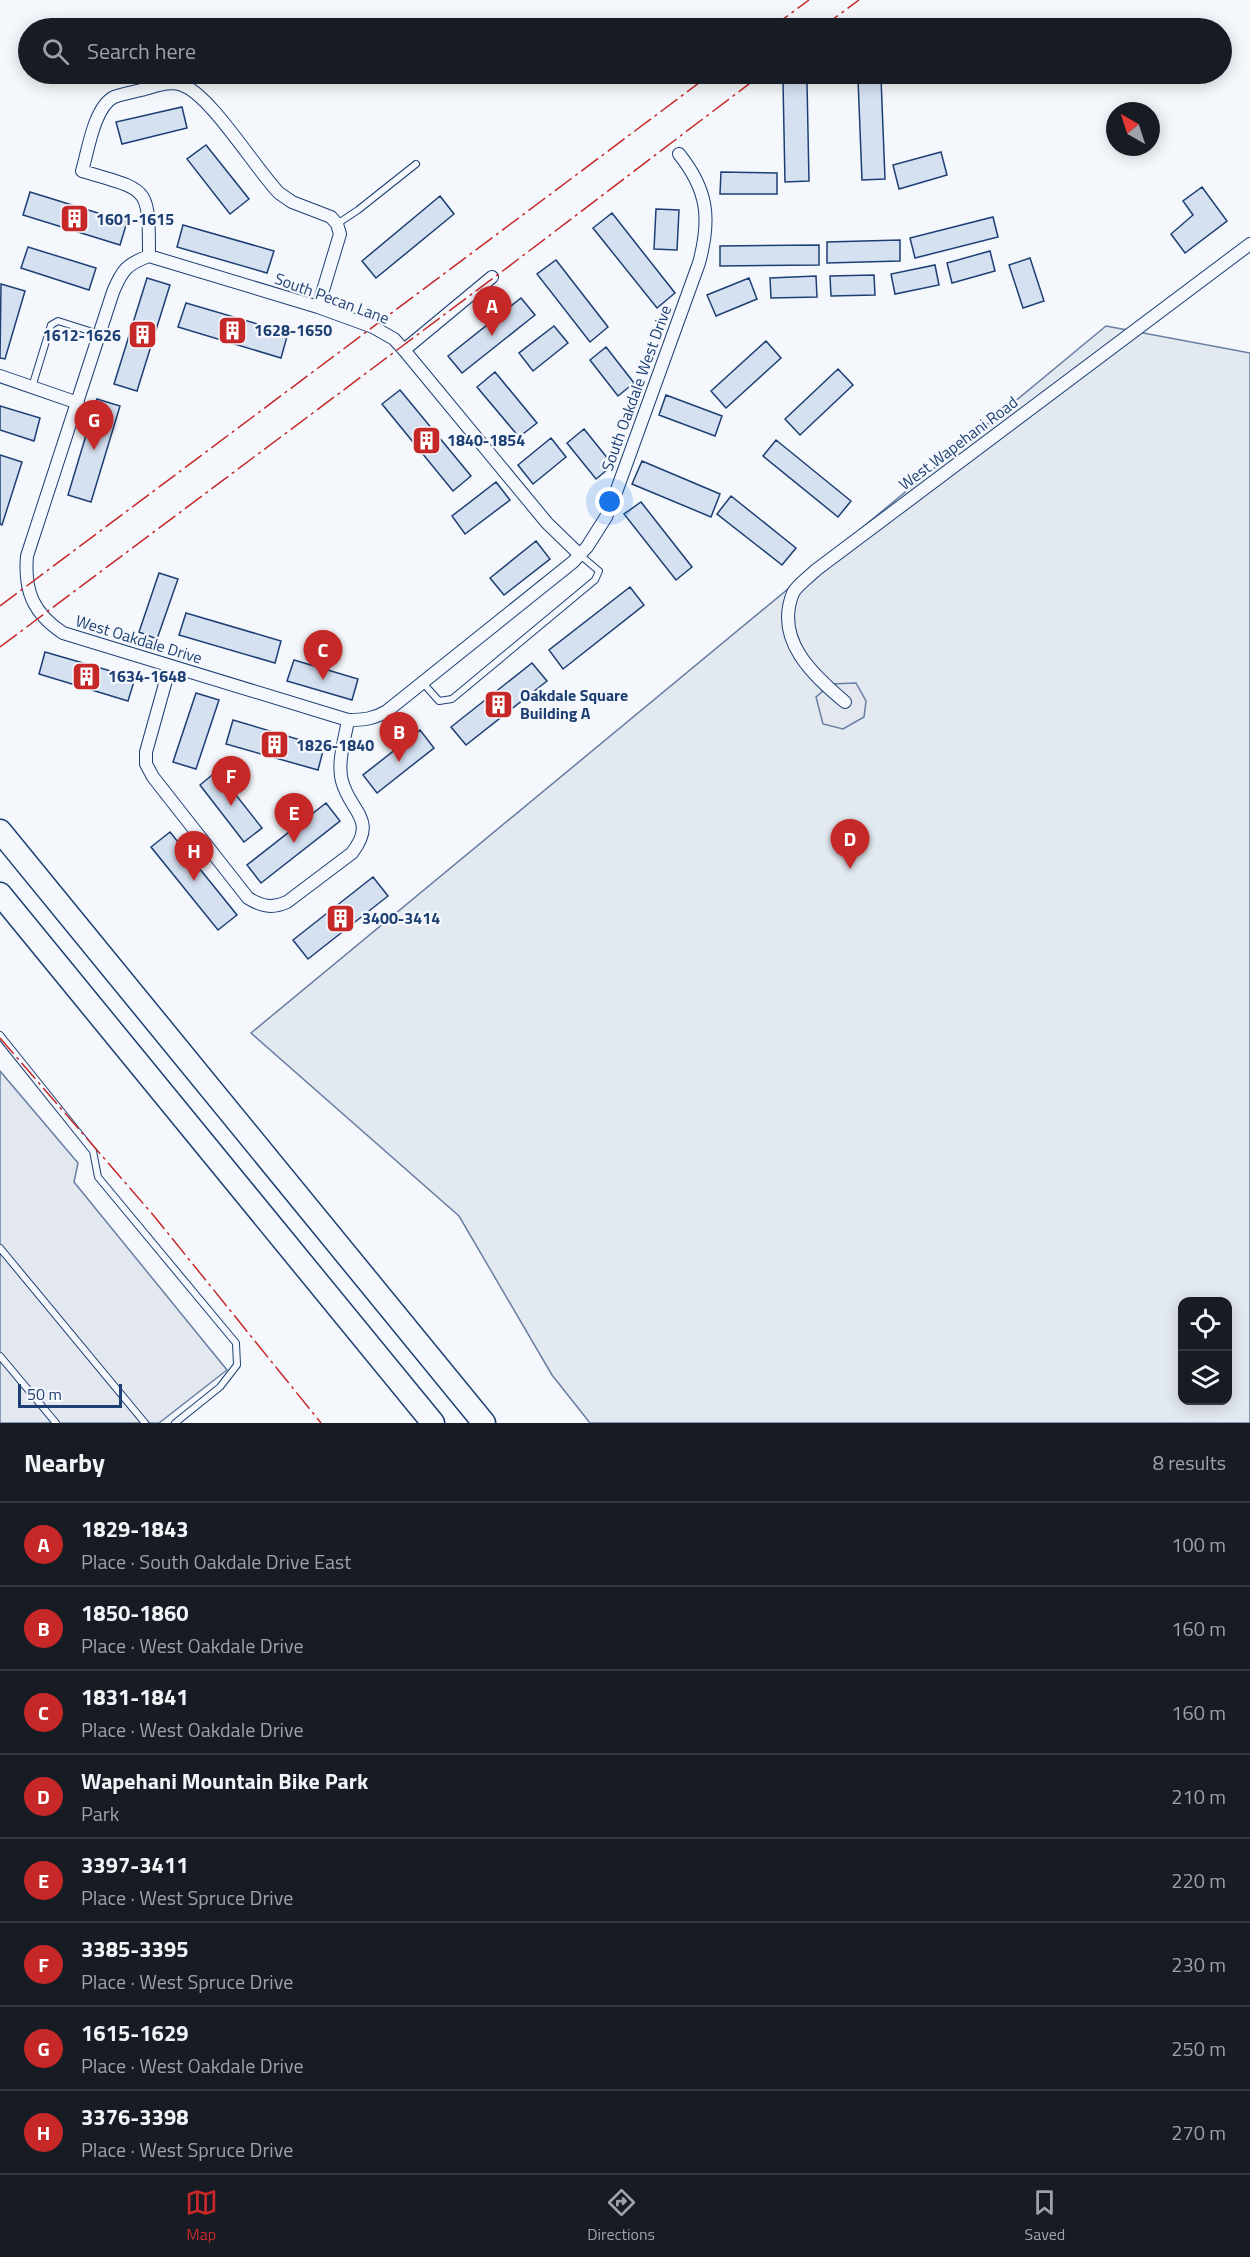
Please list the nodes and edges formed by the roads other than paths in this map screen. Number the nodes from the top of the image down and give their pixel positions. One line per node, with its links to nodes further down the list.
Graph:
1 (164, 84): 7 (street)
2 (180, 84): 5 (street)
3 (679, 154): 15 (street, South Oakdale West Drive)
4 (416, 164): 5 (lane)
5 (338, 224): 9 (street)
6 (1250, 244): 19 (street, West Wapehani Road)
7 (149, 256): 9 (street, South Pecan Lane); 10 (street)
8 (492, 277): 11 (street)
9 (318, 308): 11 (street, South Pecan Lane)
10 (99, 334): 13 (lane); 14 (street)
11 (404, 350): 15 (street, South Pecan Lane)
12 (0, 376): 13 (street)
13 (32, 387): 14 (street)
14 (78, 403): 16 (street, West Oakdale Drive)
15 (580, 555): 17 (street, South Oakdale West Drive); 17 (lane)
16 (170, 666): 20 (street, West Oakdale Drive); 20 (street)
17 (423, 682): 18 (street, South Oakdale West Drive)
18 (407, 695): 20 (street, West Oakdale Drive)
19 (844, 702)
20 (348, 720)
21 (0, 831): 30 (highway)
22 (0, 894): 26 (highway)
23 (0, 1035): 29 (lane)
24 (0, 1248): 28 (lane)
25 (0, 1356): 27 (lane)
26 (431, 1422)
27 (56, 1423)
28 (146, 1423)
29 (175, 1423)
30 (483, 1423)

